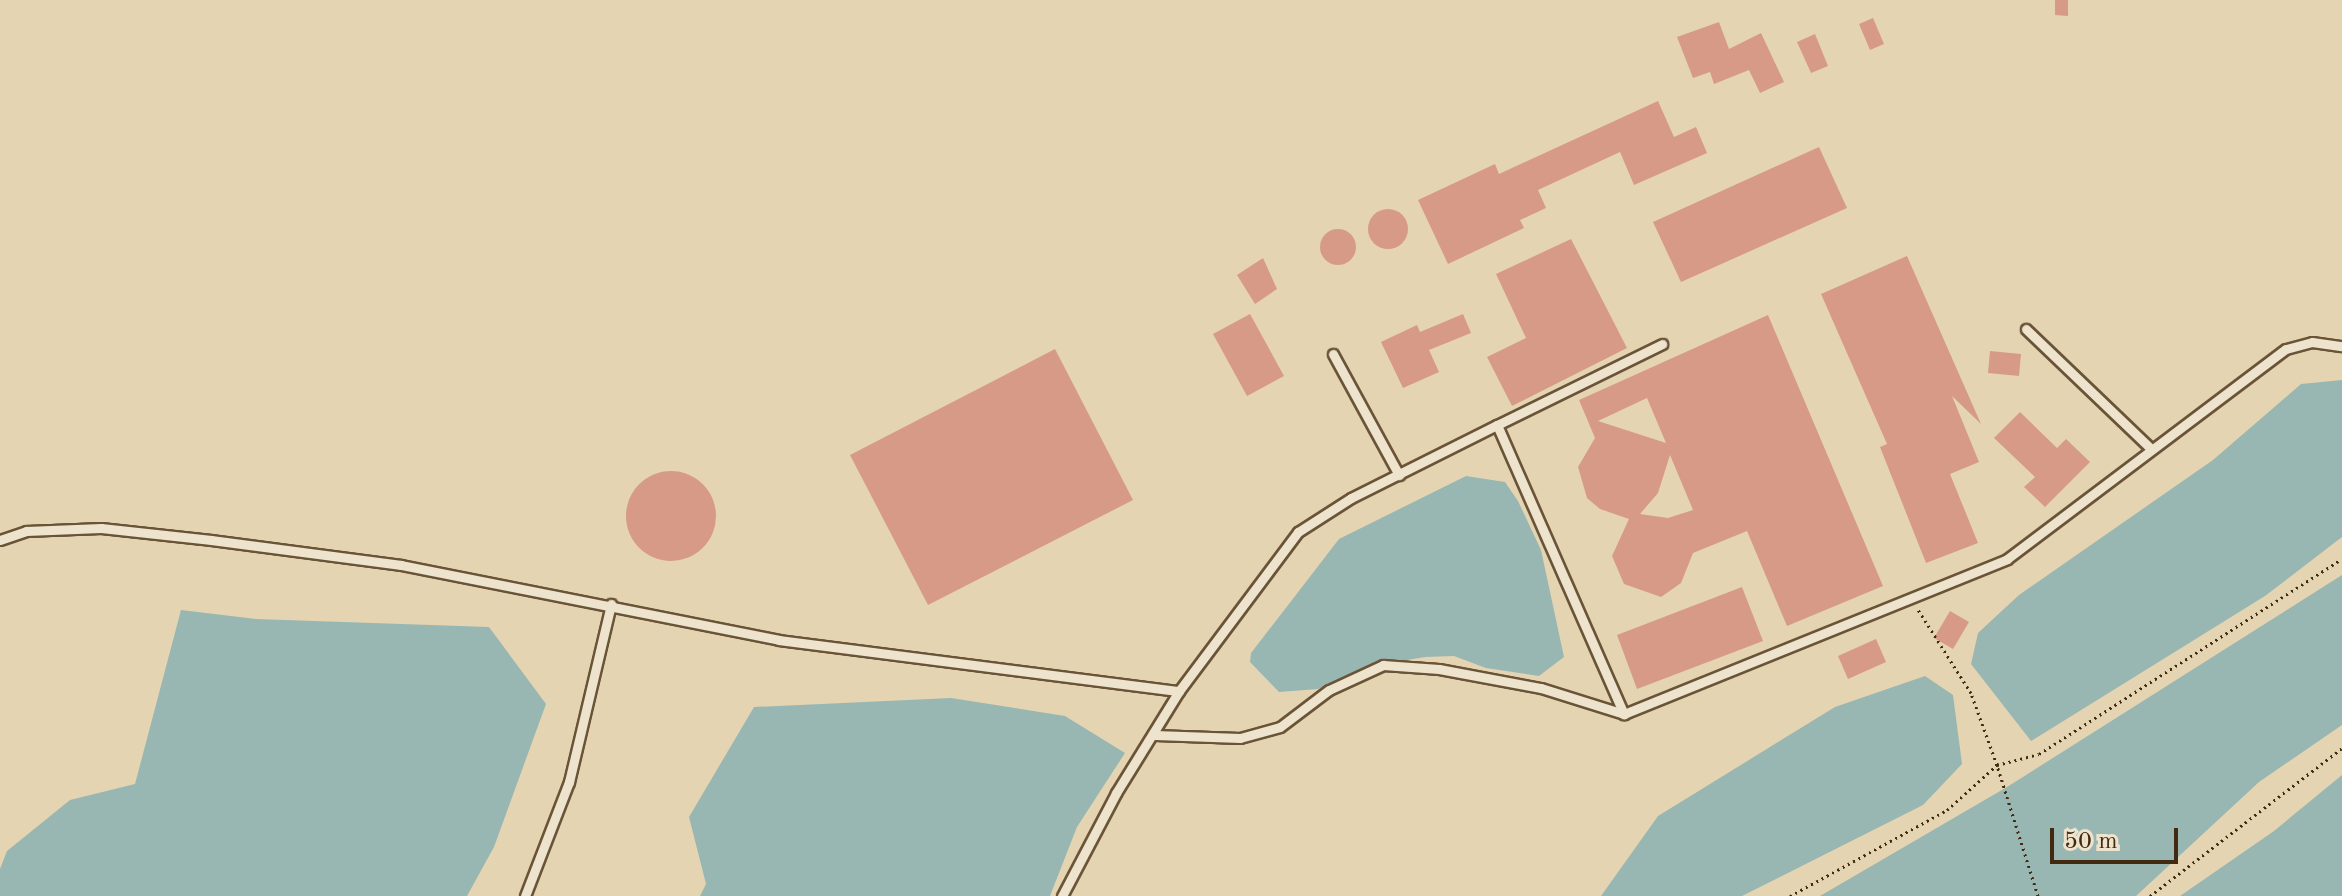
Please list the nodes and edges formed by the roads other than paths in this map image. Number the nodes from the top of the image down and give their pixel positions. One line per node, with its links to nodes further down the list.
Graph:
1 (2026, 329): 6 (lane)
2 (1662, 344): 5 (lane)
3 (2342, 346): 6 (lane)
4 (1333, 354): 7 (lane)
5 (1497, 425): 7 (lane); 11 (lane)
6 (2151, 449): 11 (lane)
7 (1399, 475): 10 (lane)
8 (0, 540): 9 (lane)
9 (611, 604): 10 (lane); 13 (lane)
10 (1179, 691): 12 (lane)
11 (1624, 714): 12 (lane)
12 (1155, 735): 14 (lane)
13 (525, 896)
14 (1062, 896)

